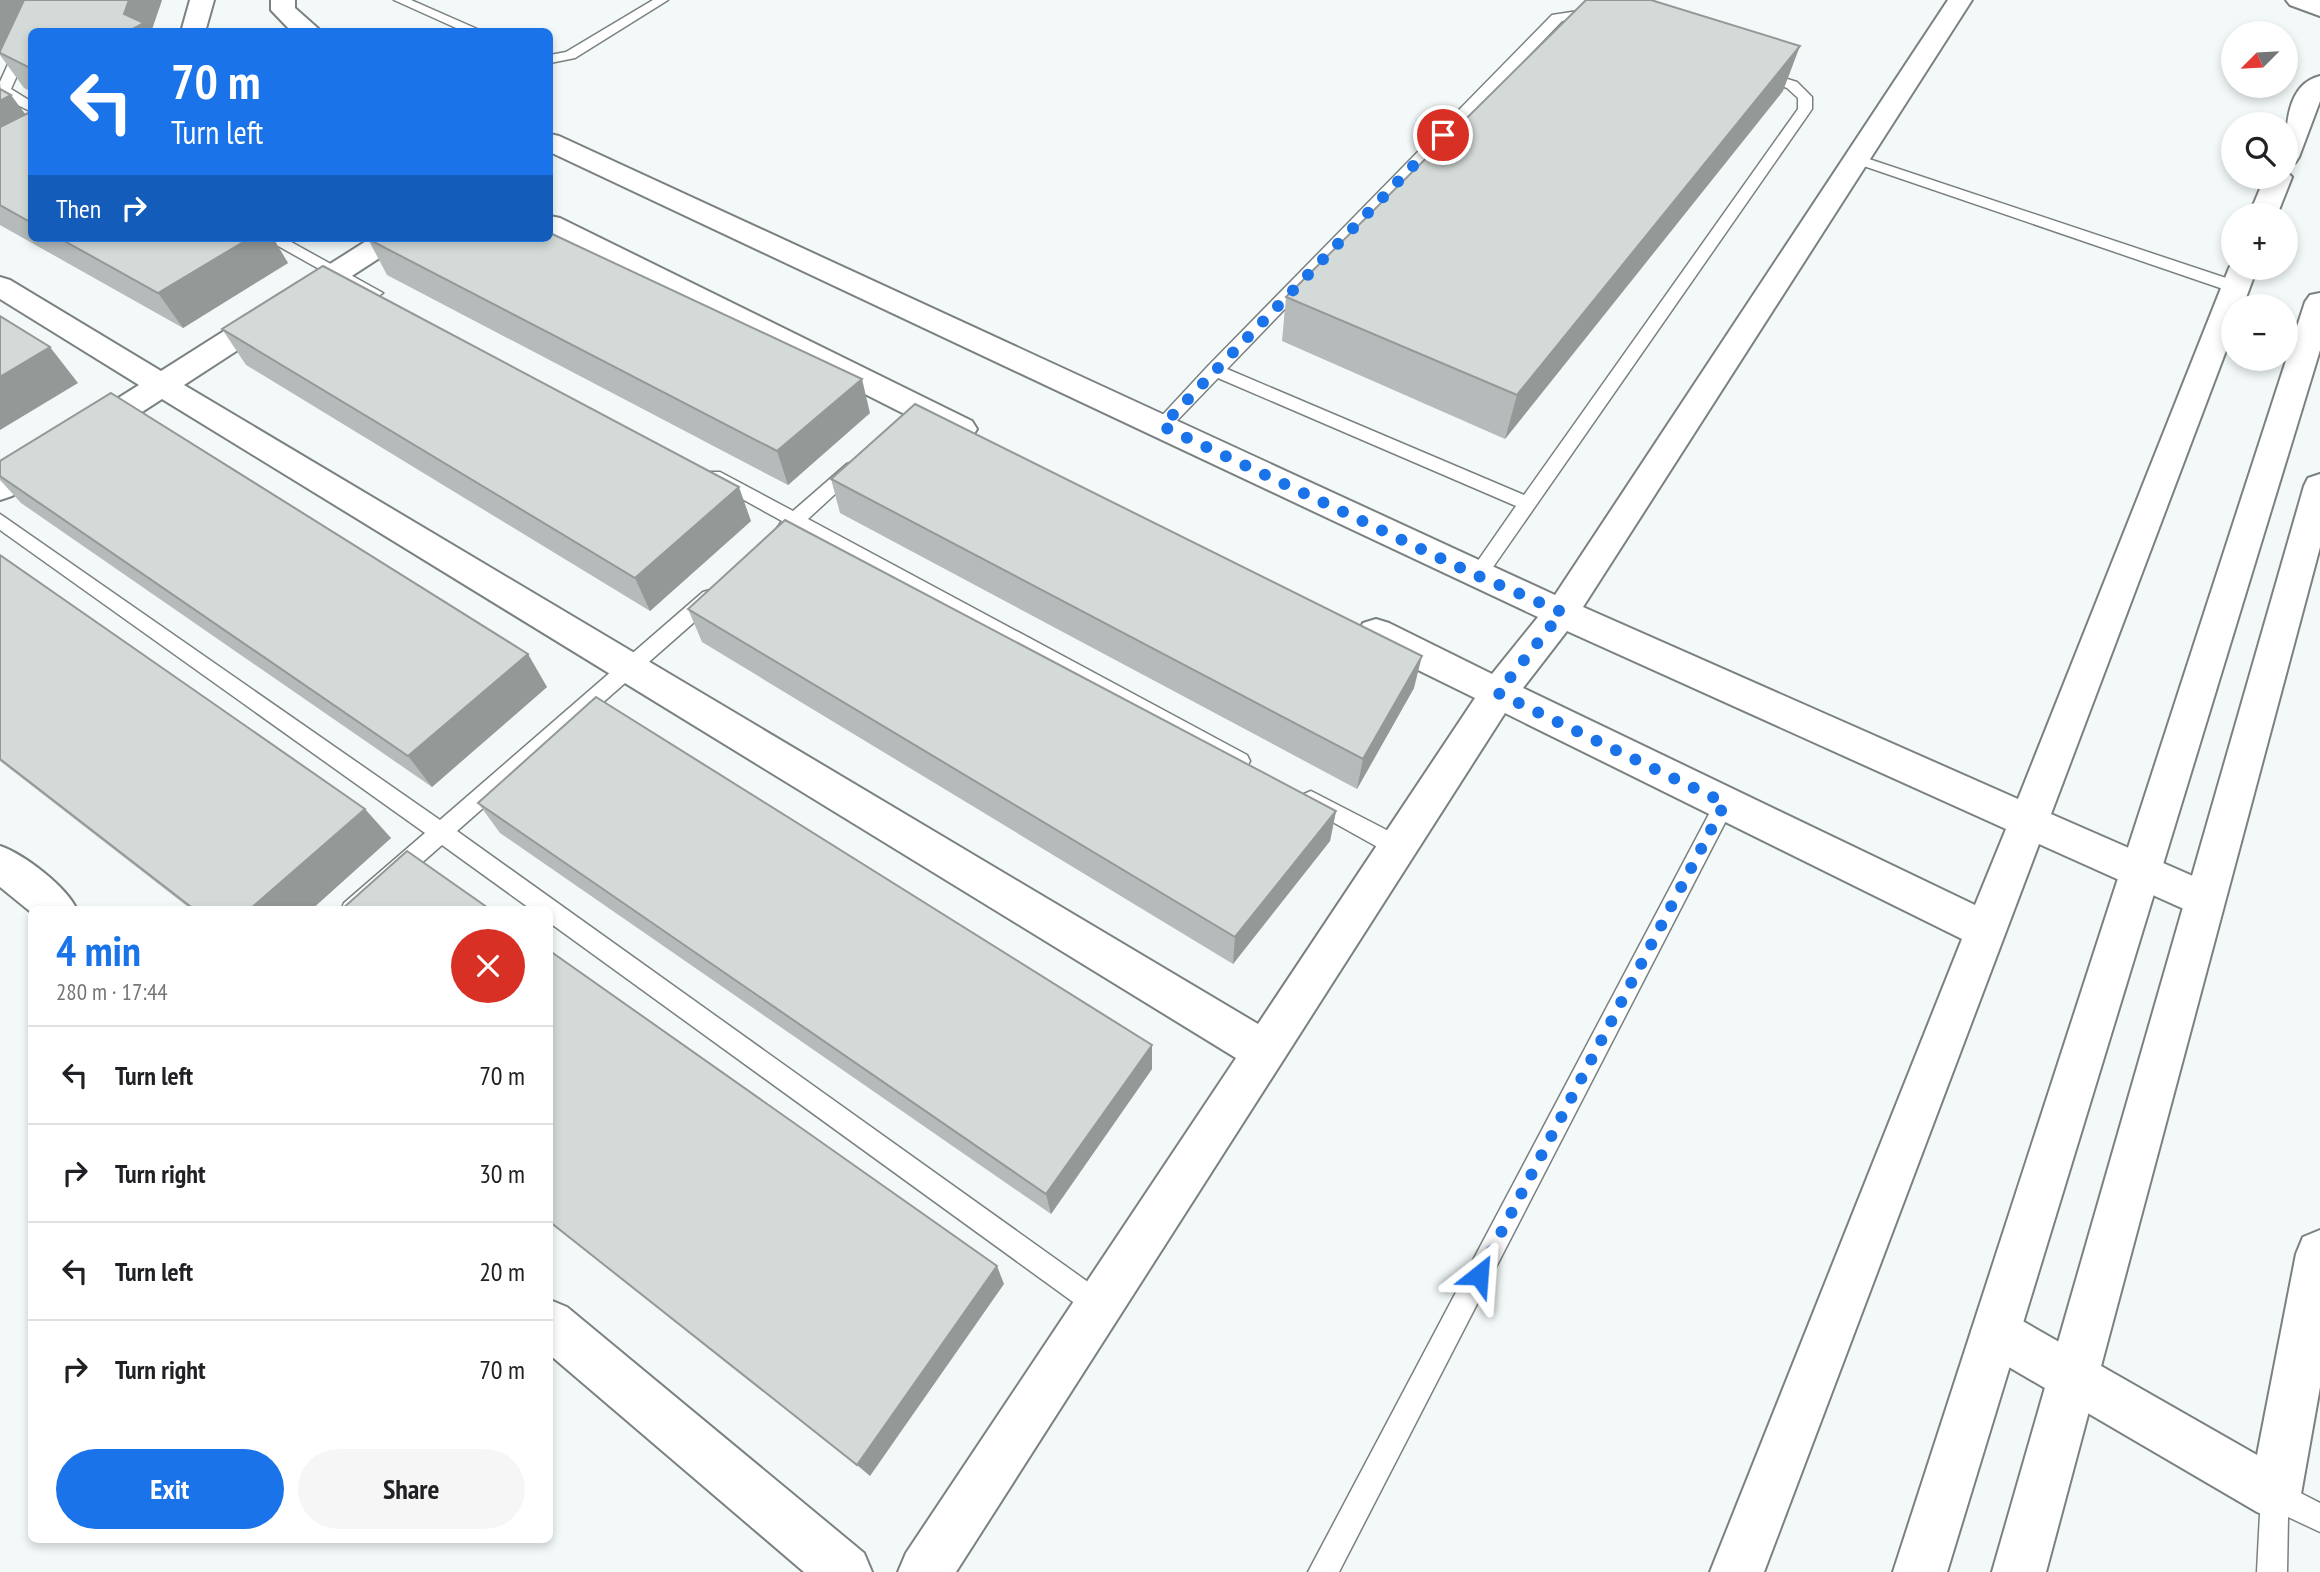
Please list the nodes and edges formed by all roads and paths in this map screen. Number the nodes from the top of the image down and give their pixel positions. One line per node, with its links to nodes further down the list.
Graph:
1 (43, 0): 10 (lane)
2 (202, 0): 11 (street)
3 (283, 0): 12 (street)
4 (400, 0): 13 (lane)
5 (662, 0): 15 (lane)
6 (1960, 0): 21 (street)
7 (2298, 0): 8 (street)
8 (2320, 9)
9 (1608, 24): 31 (lane)
10 (31, 28)
11 (194, 28)
12 (302, 28)
13 (468, 28)
14 (28, 34): 18 (lane)
15 (553, 58)
16 (1740, 68): 39 (lane)
17 (2320, 84): 19 (street)
18 (28, 106)
19 (2298, 125)
20 (553, 143): 33 (street)
21 (1857, 159): 25 (lane); 45 (street)
22 (553, 226): 34 (street)
23 (279, 242): 26 (lane)
24 (385, 242): 26 (street)
25 (2221, 271)
26 (337, 273): 29 (lane); 32 (street)
27 (2238, 280): 52 (street)
28 (0, 286): 32 (street)
29 (385, 299)
30 (2320, 302): 56 (street)
31 (1214, 370): 33 (lane); 39 (lane)
32 (163, 386): 38 (street); 47 (street)
33 (1162, 426): 43 (street)
34 (994, 445)
35 (868, 455): 40 (lane)
36 (699, 468): 40 (lane)
37 (2320, 486): 57 (street)
38 (0, 488)
39 (1527, 504): 43 (lane)
40 (795, 520): 42 (lane); 49 (lane)
41 (0, 521): 53 (lane)
42 (775, 538)
43 (1476, 575): 45 (street)
44 (723, 585): 47 (lane)
45 (1562, 612): 48 (street); 52 (street)
46 (1350, 621): 48 (street)
47 (629, 669): 53 (lane); 63 (street)
48 (1498, 693): 51 (street); 54 (street)
49 (1250, 767)
50 (1300, 793): 54 (lane)
51 (1725, 803): 62 (street); 73 (lane)
52 (2028, 821): 56 (street); 62 (street)
53 (441, 832): 59 (lane); 60 (lane)
54 (1398, 847): 63 (street)
55 (0, 863): 58 (street)
56 (2142, 872): 57 (street); 67 (street)
57 (2204, 900): 68 (street)
58 (52, 906)
59 (357, 906)
60 (544, 906)
61 (553, 913): 65 (lane)
62 (1985, 930): 74 (street)
63 (1265, 1052): 65 (street)
64 (2320, 1254): 69 (street)
65 (1100, 1306): 72 (street)
66 (553, 1327): 71 (street)
67 (1995, 1332): 68 (street); 75 (street)
68 (2074, 1379): 69 (street); 76 (street)
69 (2276, 1494): 70 (lane); 77 (lane)
70 (2320, 1518)
71 (845, 1572)
72 (925, 1572)
73 (1323, 1572)
74 (1737, 1572)
75 (1920, 1572)
76 (2019, 1572)
77 (2272, 1572)

